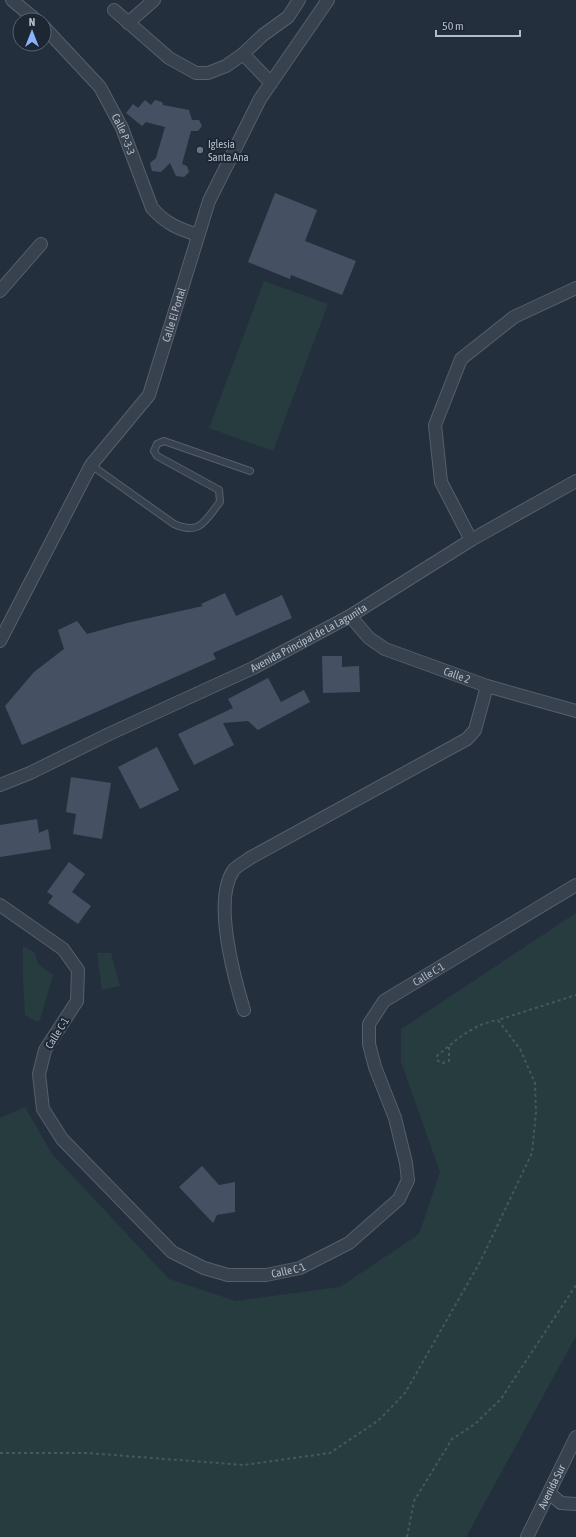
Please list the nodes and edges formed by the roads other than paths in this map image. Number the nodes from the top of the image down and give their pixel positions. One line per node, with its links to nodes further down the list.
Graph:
1 (12, 0): 6 (street)
2 (154, 0): 7 (street)
3 (299, 0): 9 (street)
4 (328, 0): 10 (street, Calle El Portal)
5 (114, 10): 7 (street)
6 (26, 12)
7 (128, 23): 9 (street)
8 (52, 36): 11 (street, Calle P-3-3)
9 (243, 54): 10 (street)
10 (271, 83): 11 (street, Calle El Portal)
11 (198, 235): 15 (street, Calle El Portal)
12 (41, 244): 14 (street)
13 (576, 288): 18 (street)
14 (0, 291)
15 (91, 465): 16 (lane); 20 (street, Calle El Portal)
16 (250, 471)
17 (576, 481): 18 (street, Avenida Principal de La Lagunita)
18 (471, 540): 19 (street, Avenida Principal de La Lagunita)
19 (350, 616): 23 (street, Calle 2); 25 (street, Avenida Principal de La Lagunita)
20 (8, 624): 21 (street, Calle El Portal); 22 (street, Calle El Portal)
21 (0, 633)
22 (0, 641)
23 (488, 686): 24 (street, Calle 2); 30 (street)
24 (576, 711)
25 (30, 773): 26 (street, Avenida Principal de La Lagunita); 27 (street, Avenida Principal de La Lagunita)
26 (0, 785)
27 (0, 794)
28 (576, 885): 29 (street, Calle C-1)
29 (0, 905)
30 (244, 1010)
31 (576, 1437): 32 (street, Avenida Sur)
32 (548, 1494): 33 (street); 34 (street, Avenida Sur)
33 (576, 1504)
34 (527, 1537)

